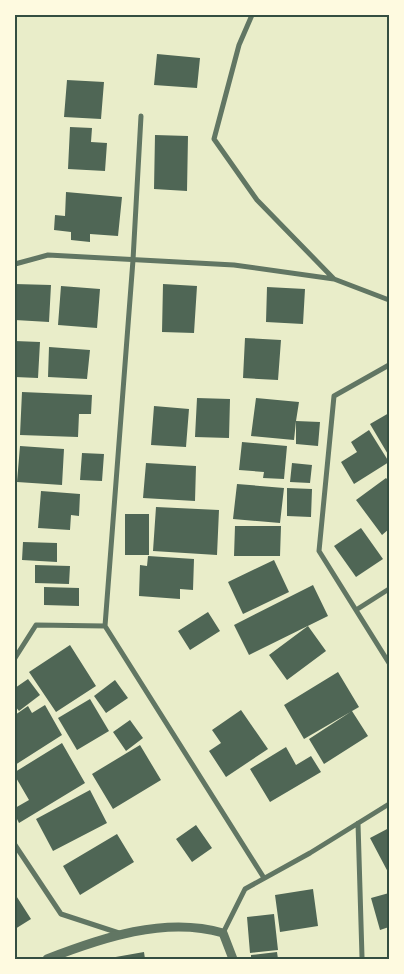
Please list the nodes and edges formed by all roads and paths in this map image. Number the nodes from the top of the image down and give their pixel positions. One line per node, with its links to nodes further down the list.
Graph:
1 (252, 15): 5 (street)
2 (140, 116): 3 (street)
3 (133, 260): 4 (street); 5 (street); 10 (street)
4 (15, 264)
5 (334, 279): 6 (street)
6 (389, 300)
7 (389, 365): 9 (street)
8 (389, 589): 9 (street)
9 (356, 610): 12 (street)
10 (105, 626): 11 (street); 16 (street)
11 (15, 658)
12 (389, 663)
13 (389, 804): 14 (street)
14 (358, 824): 16 (street); 19 (street)
15 (15, 845): 18 (street)
16 (264, 878): 17 (street)
17 (223, 933): 18 (street); 21 (street)
18 (123, 934): 20 (street)
19 (362, 958)
20 (47, 959)
21 (233, 959)

